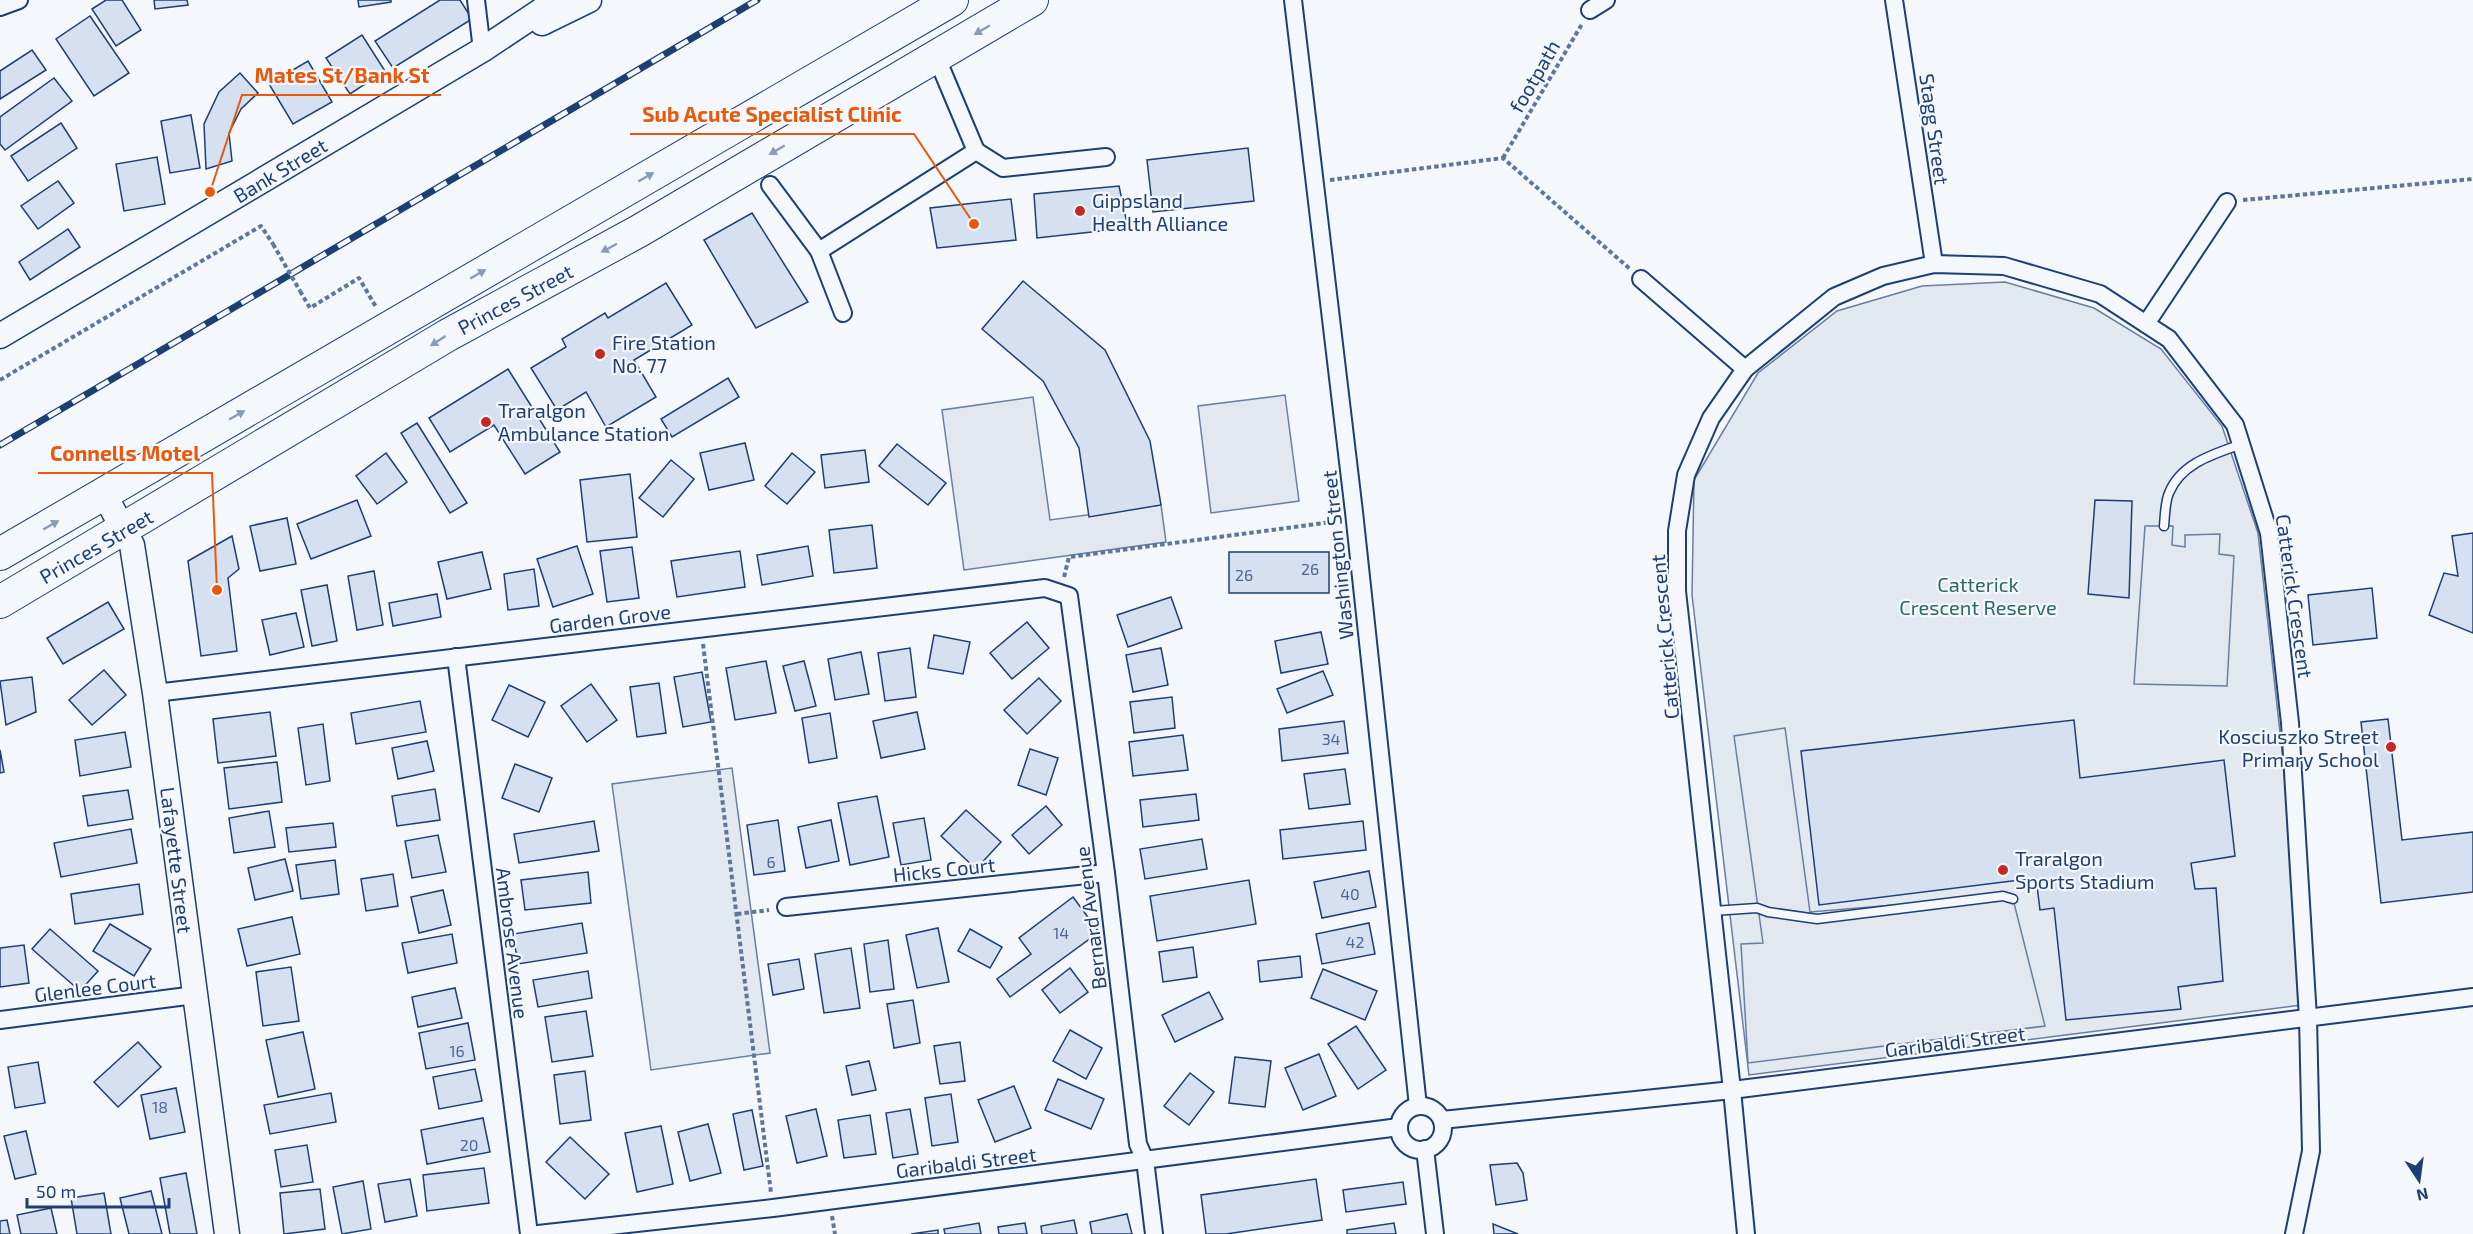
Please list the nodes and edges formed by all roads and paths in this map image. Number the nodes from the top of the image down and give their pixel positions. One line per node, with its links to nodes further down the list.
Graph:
1 (19, 0): 10 (street)
2 (476, 0): 12 (street)
3 (557, 0): 12 (main road, Bank Street)
4 (589, 0): 12 (main road)
5 (952, 0): 31 (highway, Princes Street, one-way to 5)
6 (1032, 0): 13 (highway, Princes Street, one-way to 13)
7 (1293, 0): 18 (street, Washington Street)
8 (1606, 0): 11 (street)
9 (1894, 0): 22 (street, Stagg Street)
10 (0, 7)
11 (1590, 10): 16 (path, footpath)
12 (482, 50): 27 (main road, Bank Street)
13 (936, 57): 14 (street); 34 (highway, Princes Street, one-way to 34)
14 (976, 151): 15 (street); 21 (street)
15 (1106, 157)
16 (1503, 158): 18 (path); 23 (path)
17 (2473, 178): 20 (path)
18 (1314, 182): 32 (street, Washington Street)
19 (770, 184): 21 (street)
20 (2227, 202): 26 (street)
21 (819, 251): 24 (street)
22 (1934, 264): 26 (street, Catterick Crescent); 28 (street, Catterick Crescent)
23 (1641, 279): 28 (street)
24 (843, 313)
25 (381, 314): 29 (path, bridge)
26 (2146, 324): 30 (street, Catterick Crescent)
27 (0, 336)
28 (1745, 369): 44 (street, Catterick Crescent)
29 (0, 380)
30 (2241, 444): 33 (lane); 48 (street, Catterick Crescent)
31 (104, 494): 34 (main road, Lafayette Street); 35 (highway, Princes Street, one-way to 31)
32 (1354, 519): 36 (path); 51 (street, Washington Street)
33 (2164, 526)
34 (125, 529): 37 (highway, Princes Street); 40 (main road, Lafayette Street)
35 (0, 554)
36 (1065, 595): 38 (street, Garden Grove); 41 (street, Bernard Avenue)
37 (0, 602)
38 (701, 628): 39 (street, Garden Grove); 45 (path)
39 (456, 657): 40 (street, Garden Grove); 58 (street, Ambrose Avenue)
40 (155, 693): 46 (main road, Lafayette Street)
41 (1106, 873): 43 (street, Hicks Court); 55 (street, Bernard Avenue)
42 (2013, 899): 44 (lane)
43 (786, 907): 45 (path)
44 (1713, 911): 50 (street, Catterick Crescent)
45 (737, 914): 56 (path)
46 (195, 995): 49 (street, Glenlee Court); 57 (main road, Lafayette Street)
47 (2473, 997): 48 (street, Garibaldi Street)
48 (2308, 1018): 50 (street, Garibaldi Street); 63 (street, Catterick Crescent)
49 (0, 1020)
50 (1732, 1090): 52 (street, Garibaldi Street); 62 (street, Catterick Crescent)
51 (1418, 1106): 52 (street); 53 (street)
52 (1442, 1120): 54 (street)
53 (1399, 1126): 54 (street); 55 (street, Garibaldi Street)
54 (1425, 1149): 61 (street)
55 (1145, 1160): 56 (street, Garibaldi Street); 60 (street, Bernard Avenue)
56 (773, 1208): 59 (street, Garibaldi Street)
57 (227, 1234)
58 (529, 1234)
59 (538, 1234)
60 (1154, 1234)
61 (1434, 1234)
62 (1746, 1234)
63 (2294, 1234)

